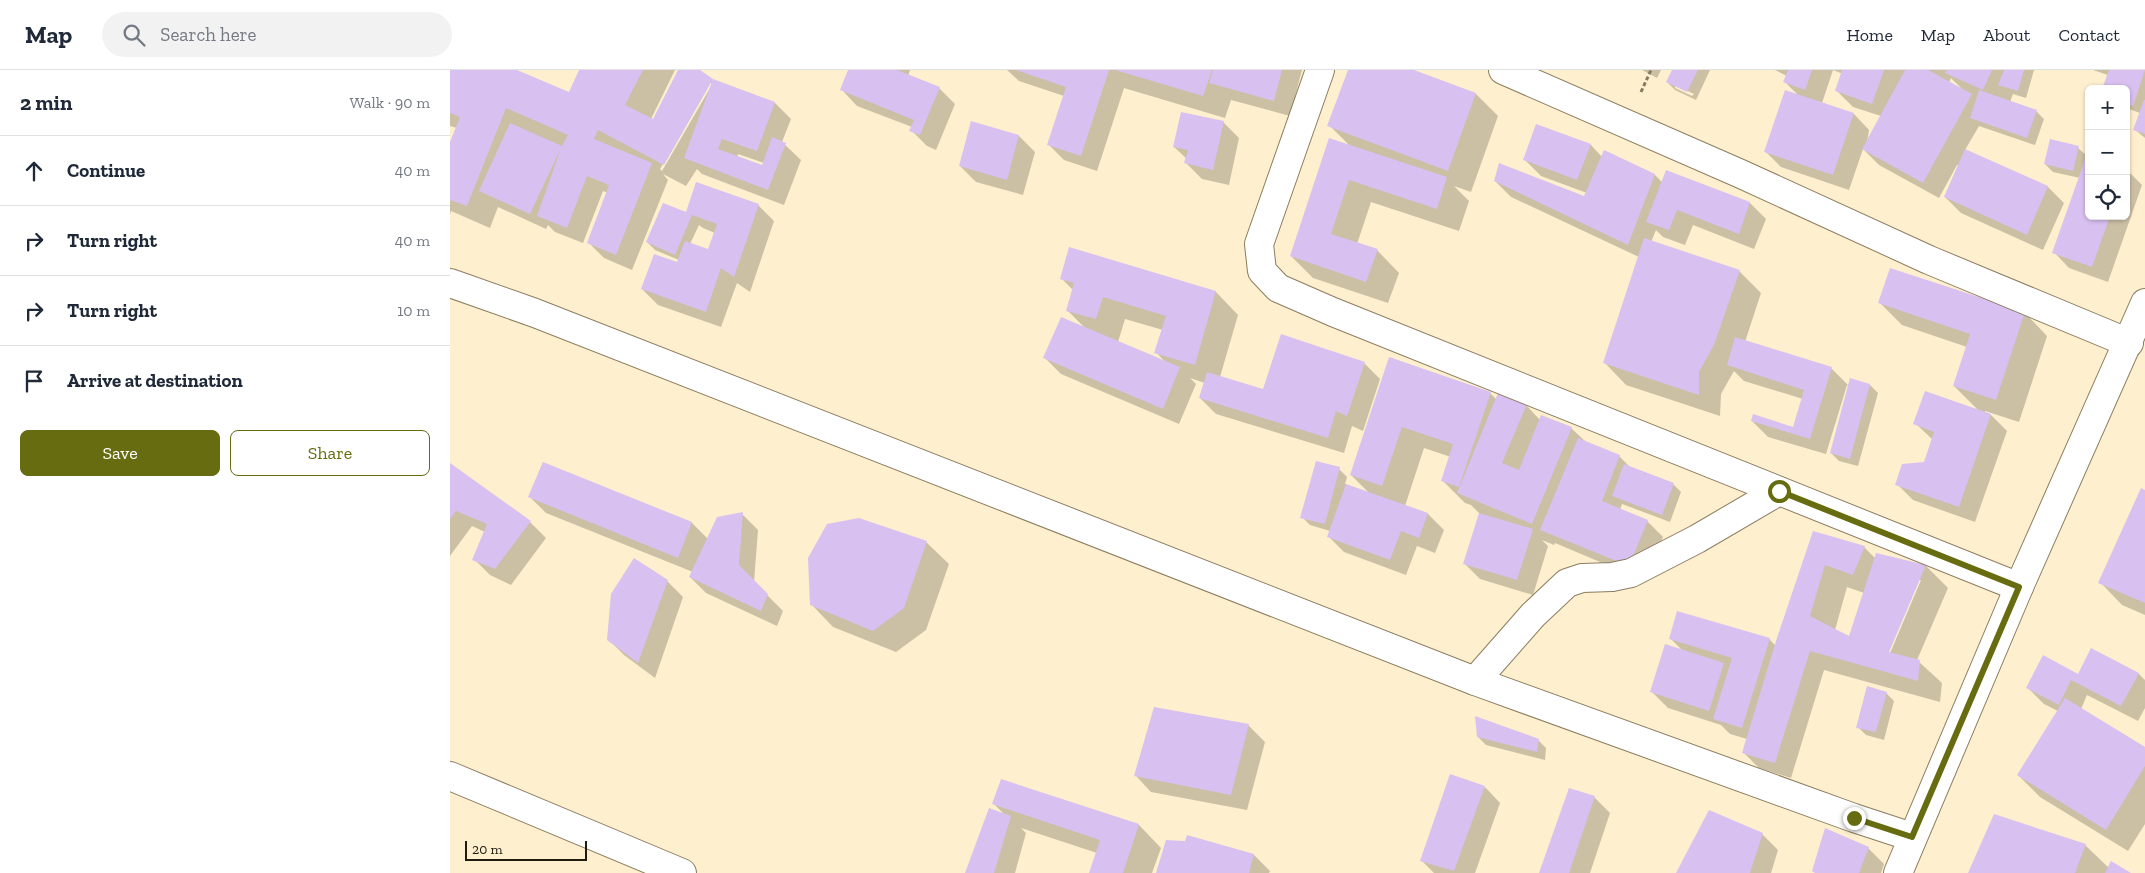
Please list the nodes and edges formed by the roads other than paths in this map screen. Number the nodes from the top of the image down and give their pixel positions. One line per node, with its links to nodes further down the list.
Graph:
1 (1320, 70): 6 (street)
2 (1503, 70): 5 (street)
3 (450, 283): 8 (street)
4 (2145, 303): 5 (street)
5 (2129, 343): 7 (street)
6 (1779, 491): 7 (street); 8 (street)
7 (2019, 587): 10 (street)
8 (1475, 681): 10 (street)
9 (450, 776): 11 (street)
10 (1912, 837): 12 (street)
11 (682, 873)
12 (1898, 873)

